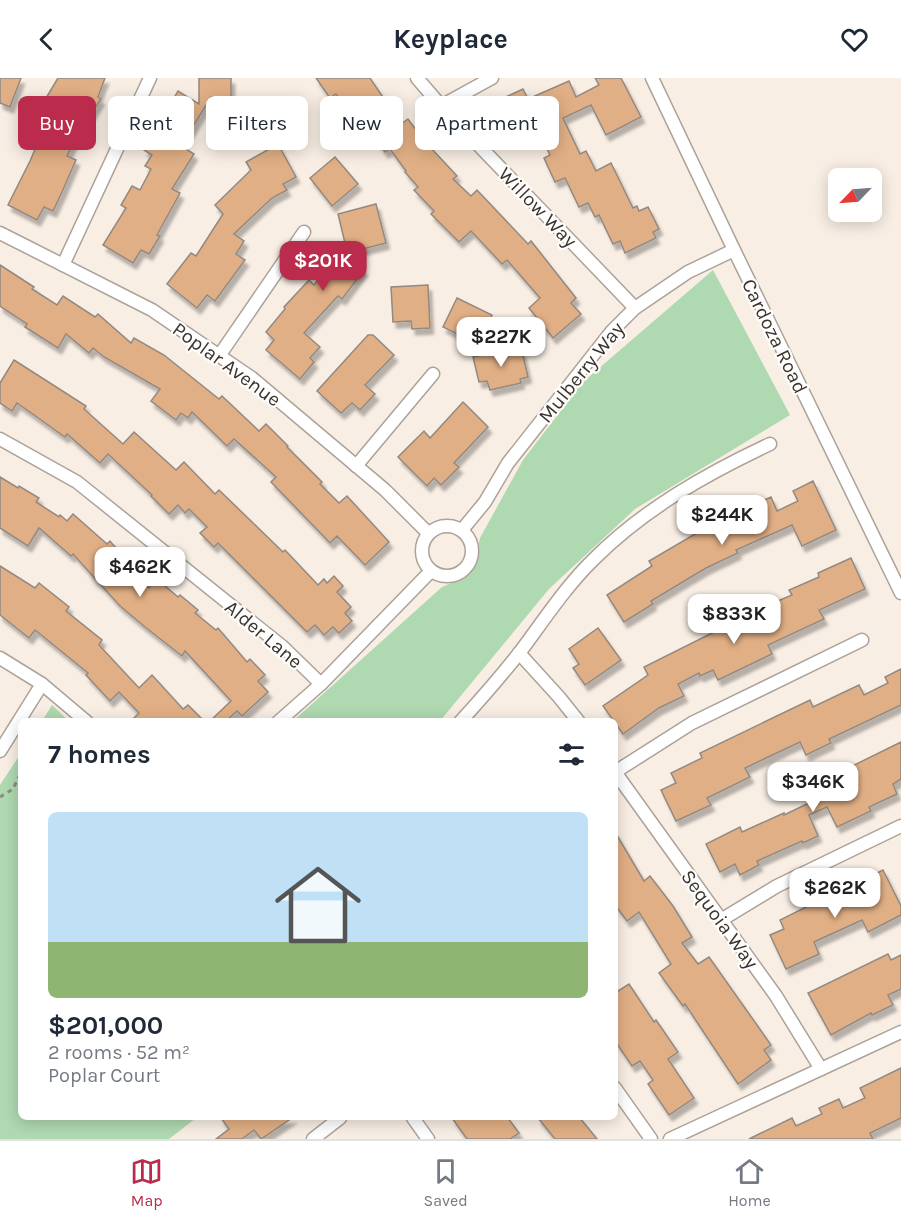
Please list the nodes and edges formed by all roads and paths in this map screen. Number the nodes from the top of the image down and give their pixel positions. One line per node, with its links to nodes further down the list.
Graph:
1 (150, 78): 11 (street)
2 (417, 78): 5 (street, Willow Way)
3 (492, 78): 6 (street)
4 (652, 78): 10 (street, Cardoza Road)
5 (432, 96)
6 (459, 96)
7 (483, 150): 12 (street, Willow Way)
8 (304, 232): 13 (street)
9 (0, 233): 11 (street, Poplar Avenue)
10 (734, 250): 12 (street, Mulberry Way); 21 (street, Cardoza Road)
11 (63, 265): 13 (street, Poplar Avenue)
12 (635, 308): 18 (street, Mulberry Way)
13 (219, 356): 17 (street, Poplar Avenue)
14 (434, 374): 17 (street)
15 (0, 439): 26 (street, Alder Lane)
16 (770, 444): 23 (street)
17 (356, 466): 19 (street, Poplar Avenue)
18 (462, 530): 19 (street); 20 (street)
19 (428, 533): 20 (street)
20 (431, 571): 26 (street)
21 (901, 593)
22 (862, 640): 34 (street)
23 (519, 653): 30 (street); 31 (street)
24 (0, 658): 25 (street)
25 (42, 684): 27 (street); 28 (street)
26 (321, 684): 29 (street)
27 (21, 718)
28 (82, 718)
29 (283, 718)
30 (464, 718)
31 (576, 718)
32 (18, 722): 33 (street)
33 (0, 751)
34 (618, 770)
35 (618, 776): 39 (street, Sequoia Way)
36 (18, 778): 37 (path)
37 (0, 797)
38 (901, 826): 39 (street)
39 (721, 920): 41 (street, Sequoia Way)
40 (901, 1032): 41 (street)
41 (820, 1069): 48 (street)
42 (618, 1092): 47 (street)
43 (337, 1120): 45 (street)
44 (414, 1120): 46 (street)
45 (313, 1139)
46 (428, 1139)
47 (651, 1139)
48 (670, 1139)

